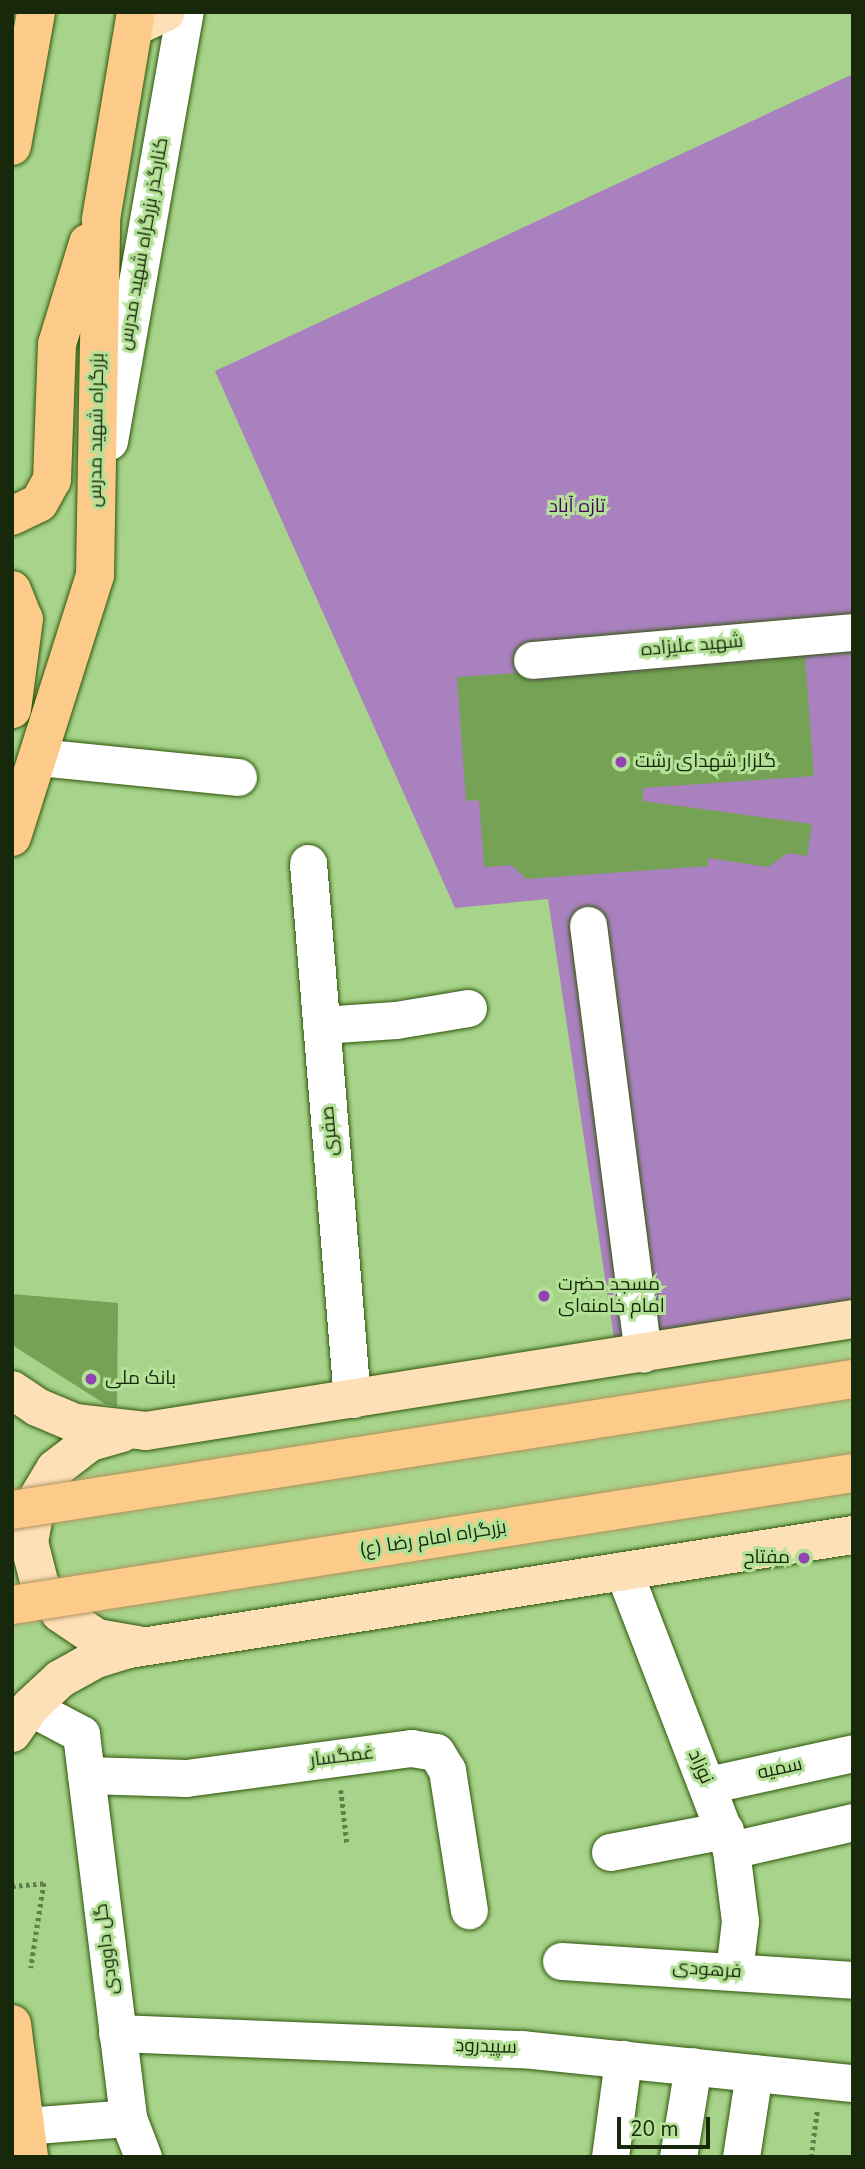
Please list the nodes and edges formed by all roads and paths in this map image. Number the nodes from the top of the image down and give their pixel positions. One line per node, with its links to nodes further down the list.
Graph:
1 (185, 12): 8 (street, کنارگذر بزرگراه شهید مدرس)
2 (32, 17): 4 (highway)
3 (145, 17): 6 (highway, بزرگراه شهید مدرس)
4 (15, 98): 5 (highway)
5 (12, 146)
6 (104, 195): 7 (highway); 8 (highway, بزرگراه شهید مدرس)
7 (12, 516)
8 (95, 518): 13 (highway, بزرگراه شهید مدرس)
9 (12, 590): 12 (highway)
10 (853, 632): 11 (street, شهید علیزاده)
11 (532, 660)
12 (12, 709)
13 (38, 757): 14 (street); 15 (highway, بزرگراه شهید مدرس)
14 (237, 777)
15 (12, 837)
16 (308, 863): 19 (street, صفری)
17 (588, 925): 21 (street)
18 (468, 1008): 19 (street)
19 (321, 1025): 24 (street, صفری)
20 (853, 1319): 21 (main road)
21 (643, 1353): 24 (main road)
22 (853, 1378): 27 (highway, bridge)
23 (12, 1390): 25 (main road)
24 (352, 1399): 25 (main road)
25 (140, 1431): 31 (main road)
26 (853, 1473): 30 (highway, بزرگراه امام رضا (ع), bridge)
27 (12, 1510)
28 (853, 1535): 29 (main road)
29 (623, 1570): 31 (main road); 36 (street, نوزاد)
30 (12, 1605)
31 (160, 1642): 32 (main road)
32 (21, 1720): 35 (street, گل داوودی)
33 (853, 1754): 36 (street, سمیه)
34 (337, 1758): 35 (street, غمگسار); 39 (path); 42 (street, غمگسار)
35 (86, 1775): 48 (street, گل داوودی)
36 (708, 1785): 38 (street, نوزاد)
37 (853, 1822): 38 (street)
38 (728, 1840): 40 (street); 45 (street, نوزاد)
39 (347, 1843)
40 (610, 1852)
41 (12, 1886): 44 (path)
42 (469, 1910)
43 (561, 1961): 45 (street, فرهودی)
44 (32, 1968)
45 (734, 1972): 46 (street, فرهودی)
46 (853, 1980)
47 (12, 2024): 54 (highway)
48 (117, 2033): 49 (street, سپیدرود); 53 (street, گل داوودی)
49 (624, 2059): 50 (street, سپیدرود); 56 (street)
50 (693, 2066): 51 (street, سپیدرود); 57 (street)
51 (754, 2073): 52 (street, سپیدرود); 58 (street)
52 (837, 2081): 59 (path)
53 (128, 2118): 54 (street); 55 (street)
54 (27, 2141)
55 (143, 2157)
56 (610, 2157)
57 (678, 2157)
58 (741, 2157)
59 (811, 2157)

